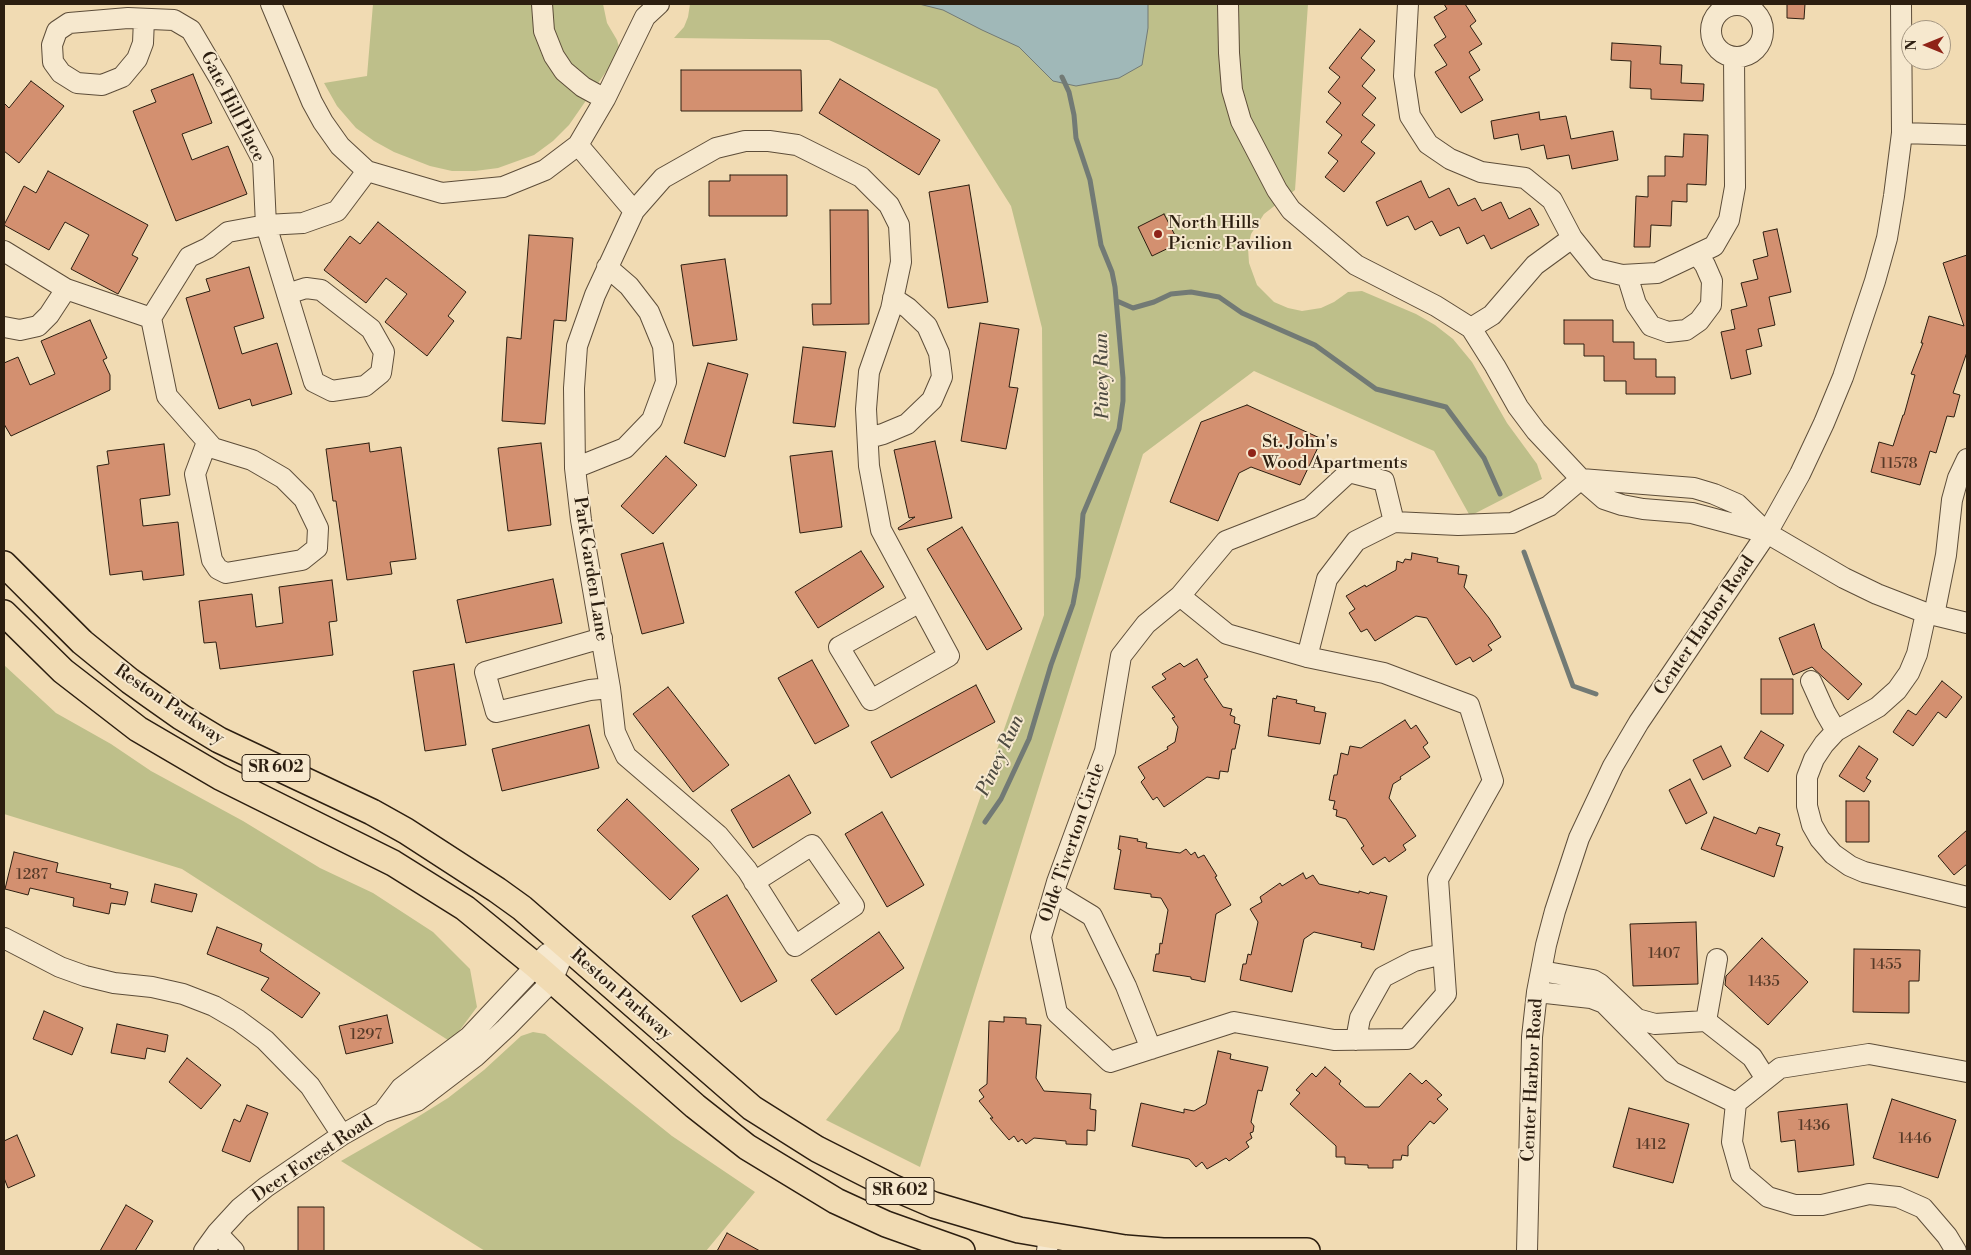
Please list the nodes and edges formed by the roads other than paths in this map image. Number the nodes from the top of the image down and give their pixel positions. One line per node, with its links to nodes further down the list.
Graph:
1 (271, 4): 13 (street)
2 (542, 4): 9 (street)
3 (659, 4): 9 (street)
4 (1228, 4): 26 (street)
5 (1408, 4): 16 (street)
6 (1900, 4): 10 (street, Center Harbor Road)
7 (144, 19): 7 (street, Gate Hill Place); 15 (street, Gate Hill Place)
8 (1734, 57): 18 (street)
9 (604, 99): 12 (street)
10 (1902, 133): 11 (street); 33 (street, Center Harbor Road)
11 (1967, 135)
12 (578, 145): 13 (street); 14 (street)
13 (367, 170): 15 (street)
14 (634, 210): 19 (street, Park Garden Lane); 23 (street, Park Garden Lane)
15 (266, 225): 22 (street, Gate Hill Place); 24 (street)
16 (1572, 238): 20 (street); 26 (street)
17 (4, 251): 21 (street)
18 (1697, 254): 20 (street); 20 (street)
19 (607, 267): 30 (street, Park Garden Lane); 30 (street)
20 (1627, 275)
21 (66, 288): 24 (street); 25 (street)
22 (287, 294): 22 (street, Gate Hill Place)
23 (893, 298): 27 (street, Park Garden Lane); 27 (street)
24 (151, 318): 28 (street)
25 (4, 327)
26 (1471, 328): 31 (street)
27 (868, 438): 36 (street, Park Garden Lane)
28 (207, 442): 28 (street)
29 (1967, 459): 38 (street)
30 (574, 468): 40 (street, Park Garden Lane)
31 (1581, 480): 32 (street); 33 (street)
32 (1394, 522): 35 (street, Olde Tiverton Circle); 41 (street)
33 (1767, 533): 38 (street); 52 (street, Center Harbor Road)
34 (4, 564): 49 (main road, Reston Parkway / SR 602)
35 (1180, 596): 41 (street, Olde Tiverton Circle); 46 (street, Olde Tiverton Circle)
36 (920, 602): 36 (street, Park Garden Lane)
37 (4, 613): 53 (main road, Reston Parkway / SR 602)
38 (1930, 614): 39 (street); 44 (street)
39 (1967, 623)
40 (602, 638): 43 (street, Park Garden Lane); 43 (street)
41 (1307, 657): 50 (street, Olde Tiverton Circle)
42 (1811, 681): 44 (street)
43 (610, 688): 45 (street, Park Garden Lane)
44 (1836, 731): 47 (street)
45 (754, 882): 45 (street, Park Garden Lane)
46 (1054, 893): 57 (street); 57 (street, Olde Tiverton Circle)
47 (1967, 898)
48 (4, 938): 61 (street)
49 (566, 947): 53 (street, Deer Forest Road); 63 (main road, Reston Parkway / SR 602)
50 (1443, 954): 56 (street); 56 (street, Olde Tiverton Circle)
51 (1717, 959): 55 (street)
52 (1541, 971): 54 (street, Center Harbor Road); 55 (street)
53 (544, 973): 61 (street, Deer Forest Road); 66 (main road, Reston Parkway / SR 602)
54 (1537, 992): 60 (street); 68 (street, Center Harbor Road)
55 (1706, 1021): 59 (street)
56 (1356, 1040): 57 (street, Olde Tiverton Circle)
57 (1151, 1049)
58 (1967, 1072): 59 (street)
59 (1766, 1079): 60 (street)
60 (1736, 1102): 69 (street)
61 (342, 1135): 62 (street, Deer Forest Road)
62 (218, 1233): 64 (street, Deer Forest Road); 65 (street)
63 (1048, 1244): 67 (main road, Reston Parkway / SR 602)
64 (204, 1251)
65 (234, 1251)
66 (962, 1251)
67 (1307, 1251)
68 (1527, 1251)
69 (1956, 1251)

